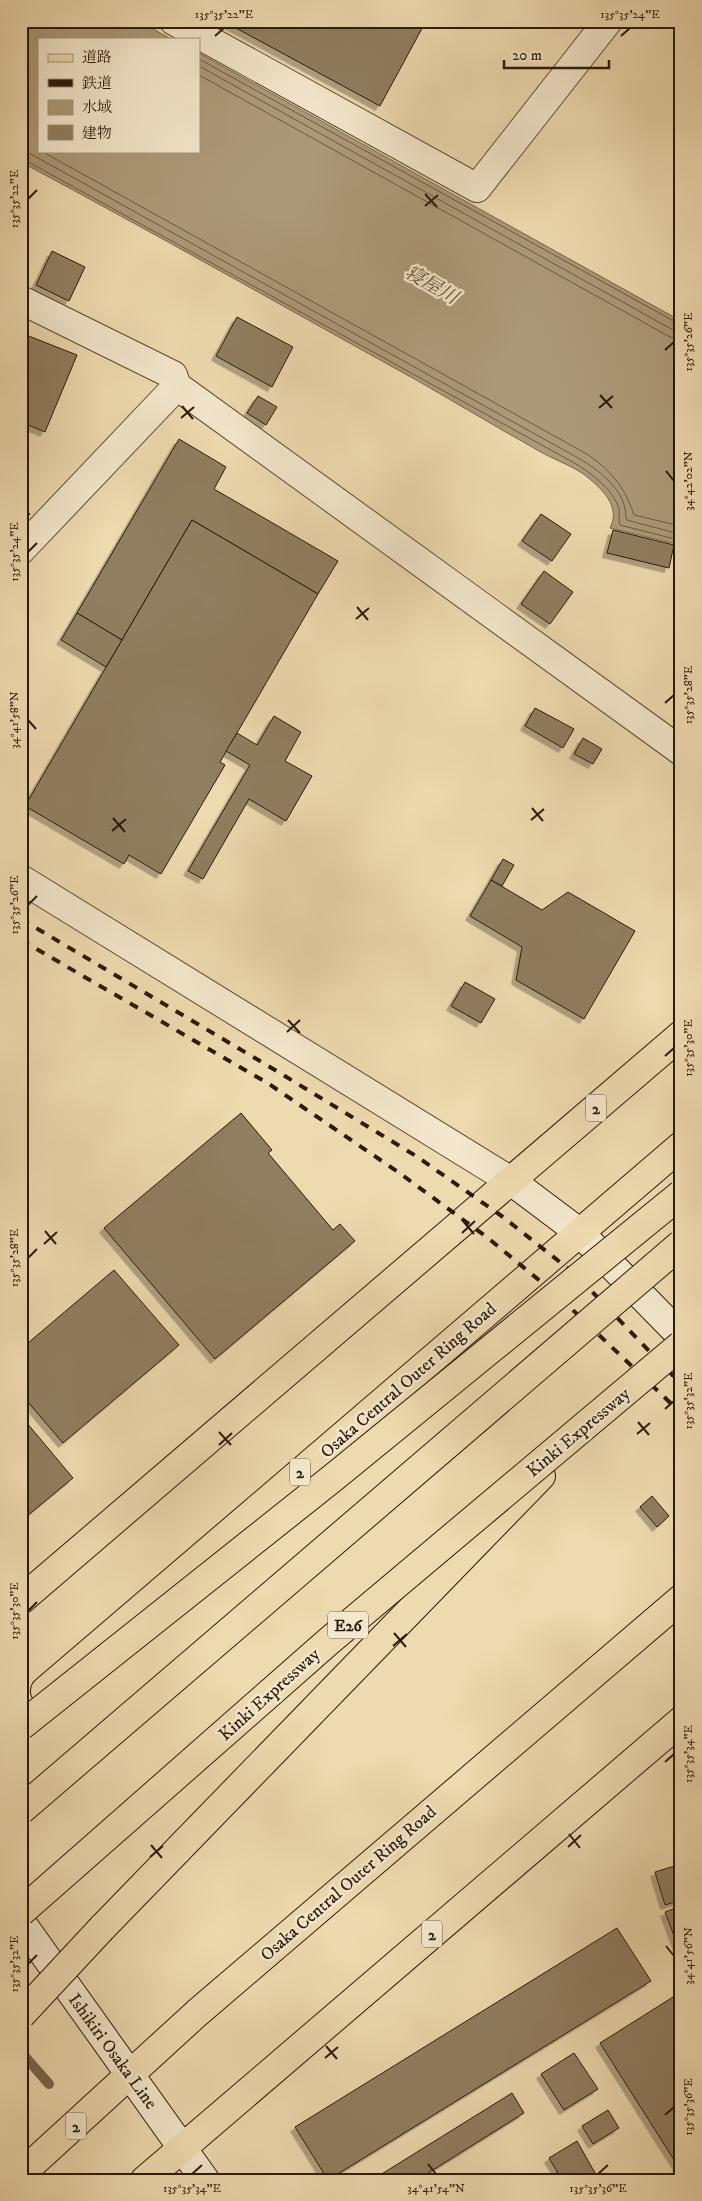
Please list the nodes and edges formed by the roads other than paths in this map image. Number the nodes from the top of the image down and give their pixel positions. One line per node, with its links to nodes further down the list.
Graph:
1 (174, 21): 2 (street)
2 (608, 21)
3 (21, 300): 4 (street)
4 (177, 386): 5 (street); 6 (street)
5 (21, 550)
6 (681, 751)
7 (21, 878): 10 (street)
8 (681, 1035): 10 (main road, 2)
9 (681, 1146): 12 (main road, Osaka Central Outer Ring Road / 2)
10 (511, 1181): 12 (street); 18 (main road, 2)
11 (681, 1194): 21 (main road, bridge)
12 (579, 1232): 14 (street); 19 (main road, Osaka Central Outer Ring Road / 2)
13 (681, 1244): 22 (main road, bridge)
14 (681, 1336)
15 (681, 1345): 16 (main road, Kinki Expressway / E26, bridge)
16 (604, 1410): 23 (main road, Kinki Expressway / E26, bridge); 25 (main road, bridge)
17 (681, 1599): 26 (main road, Osaka Central Outer Ring Road / 2)
18 (21, 1600)
19 (21, 1711)
20 (681, 1720): 27 (main road, 2)
21 (21, 1726)
22 (21, 1810)
23 (21, 1912)
24 (21, 1922): 26 (street, Ishikiri Osaka Line)
25 (21, 2015)
26 (130, 2076): 27 (street, Ishikiri Osaka Line); 28 (main road, Osaka Central Outer Ring Road / 2)
27 (182, 2147): 29 (main road, 2); 30 (street, Ishikiri Osaka Line)
28 (21, 2174)
29 (145, 2180)
30 (205, 2180)

